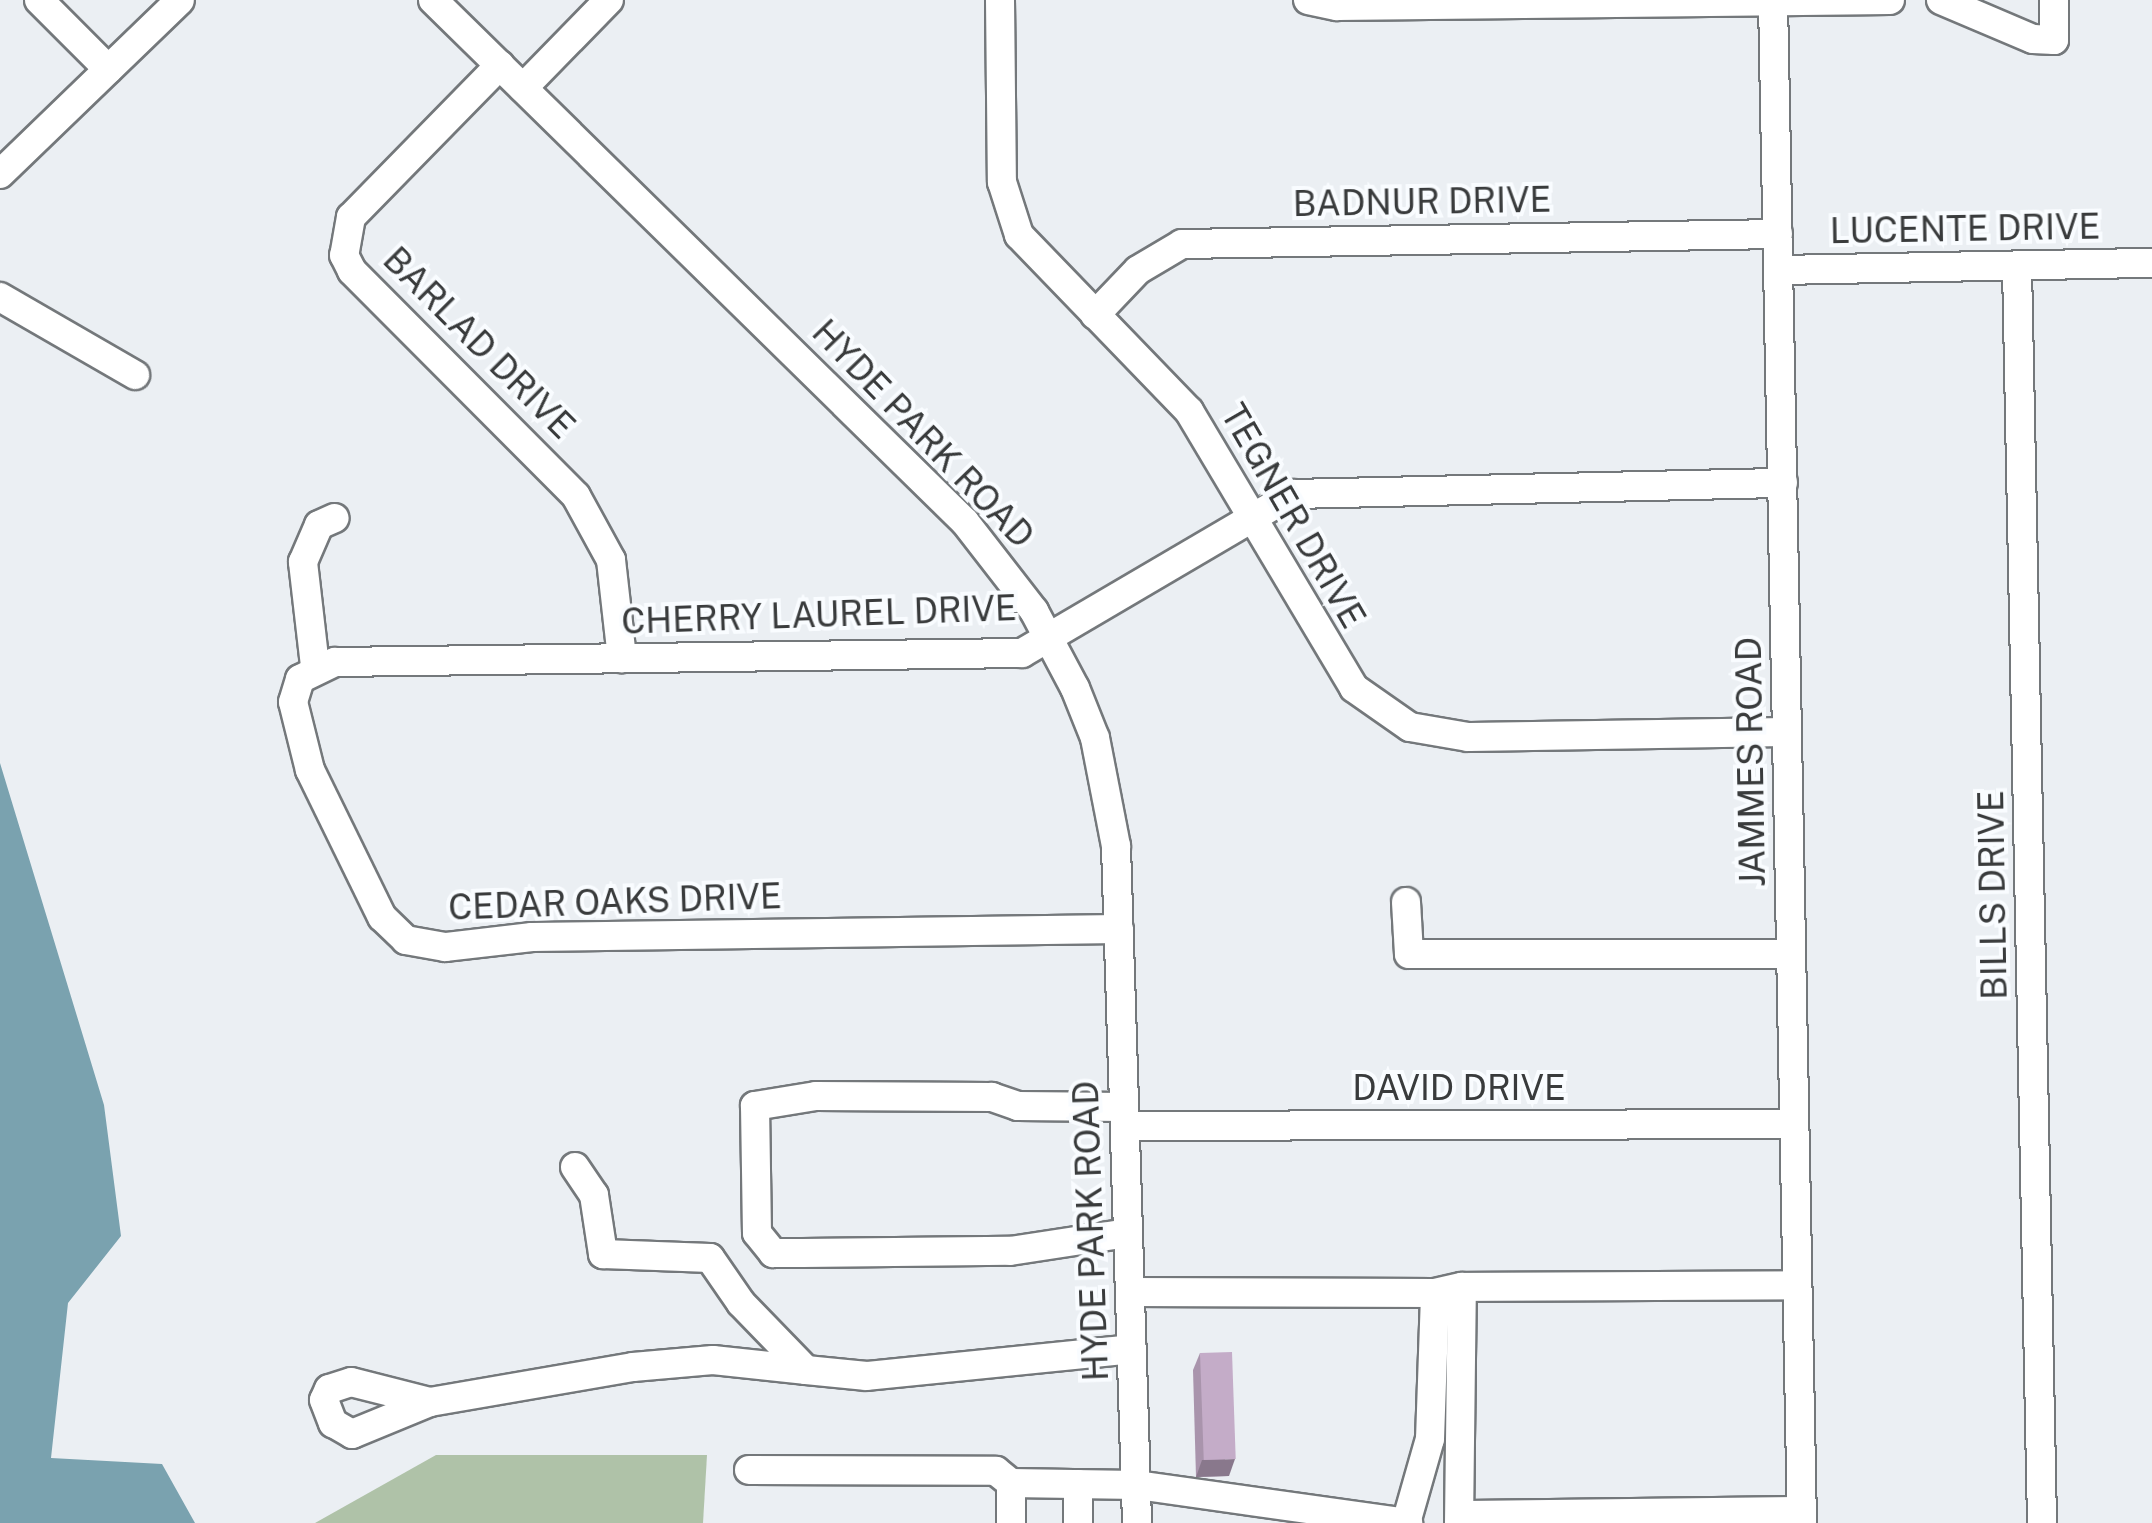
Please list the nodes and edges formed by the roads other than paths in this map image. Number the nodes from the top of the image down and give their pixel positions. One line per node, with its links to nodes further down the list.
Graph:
1 (39, 0): 12 (street)
2 (180, 0): 12 (street)
3 (432, 0): 11 (street, HYDE PARK ROAD)
4 (609, 0): 13 (street)
5 (1000, 0): 20 (street, TEGNER DRIVE)
6 (1308, 0): 10 (street)
7 (1890, 0): 10 (street)
8 (1941, 0): 9 (street)
9 (2054, 0)
10 (1773, 1): 15 (street, JAMMES ROAD)
11 (500, 65): 13 (street, HYDE PARK ROAD); 26 (street, BARLAD DRIVE)
12 (108, 68): 14 (street)
13 (523, 88): 25 (street, HYDE PARK ROAD)
14 (0, 174)
15 (1778, 234): 18 (street, JAMMES ROAD); 20 (street, BADNUR DRIVE)
16 (2152, 263): 17 (street, LUCENTE DRIVE)
17 (2017, 266): 18 (street, LUCENTE DRIVE); 52 (street, BILLS DRIVE)
18 (1778, 270): 22 (street, JAMMES ROAD)
19 (0, 296): 21 (street)
20 (1094, 316): 23 (street, TEGNER DRIVE)
21 (135, 374)
22 (1783, 483): 23 (street, CHERRY LAUREL DRIVE); 28 (street, JAMMES ROAD)
23 (1254, 516): 25 (street, CHERRY LAUREL DRIVE); 28 (street, TEGNER DRIVE)
24 (335, 518): 27 (street, CEDAR OAKS DRIVE)
25 (1050, 637): 26 (street, CHERRY LAUREL DRIVE); 30 (street, HYDE PARK ROAD)
26 (622, 658): 27 (street, CHERRY LAUREL DRIVE)
27 (307, 673): 30 (street, CEDAR OAKS DRIVE)
28 (1788, 732): 31 (street, JAMMES ROAD)
29 (1406, 902): 31 (street)
30 (1118, 929): 32 (street, HYDE PARK ROAD)
31 (1792, 954): 33 (street, JAMMES ROAD)
32 (1124, 1117): 33 (street, DAVID DRIVE); 35 (street, HYDE PARK ROAD); 35 (street, DAVID DRIVE)
33 (1794, 1124): 36 (street, JAMMES ROAD)
34 (575, 1167): 40 (street)
35 (1128, 1232): 38 (street, HYDE PARK ROAD)
36 (1797, 1285): 37 (street); 46 (street, JAMMES ROAD)
37 (1448, 1290): 38 (street); 47 (street); 51 (street)
38 (1130, 1292): 39 (street, HYDE PARK ROAD)
39 (1132, 1349): 40 (street); 45 (street, HYDE PARK ROAD)
40 (806, 1370): 41 (street)
41 (430, 1402)
42 (749, 1470): 43 (street)
43 (1010, 1483): 44 (street); 48 (street)
44 (1078, 1484): 45 (street); 49 (street)
45 (1138, 1485): 50 (street, HYDE PARK ROAD); 51 (street)
46 (1802, 1517): 47 (street)
47 (1459, 1519)
48 (1011, 1523)
49 (1078, 1523)
50 (1137, 1523)
51 (1407, 1523)
52 (2042, 1523)

